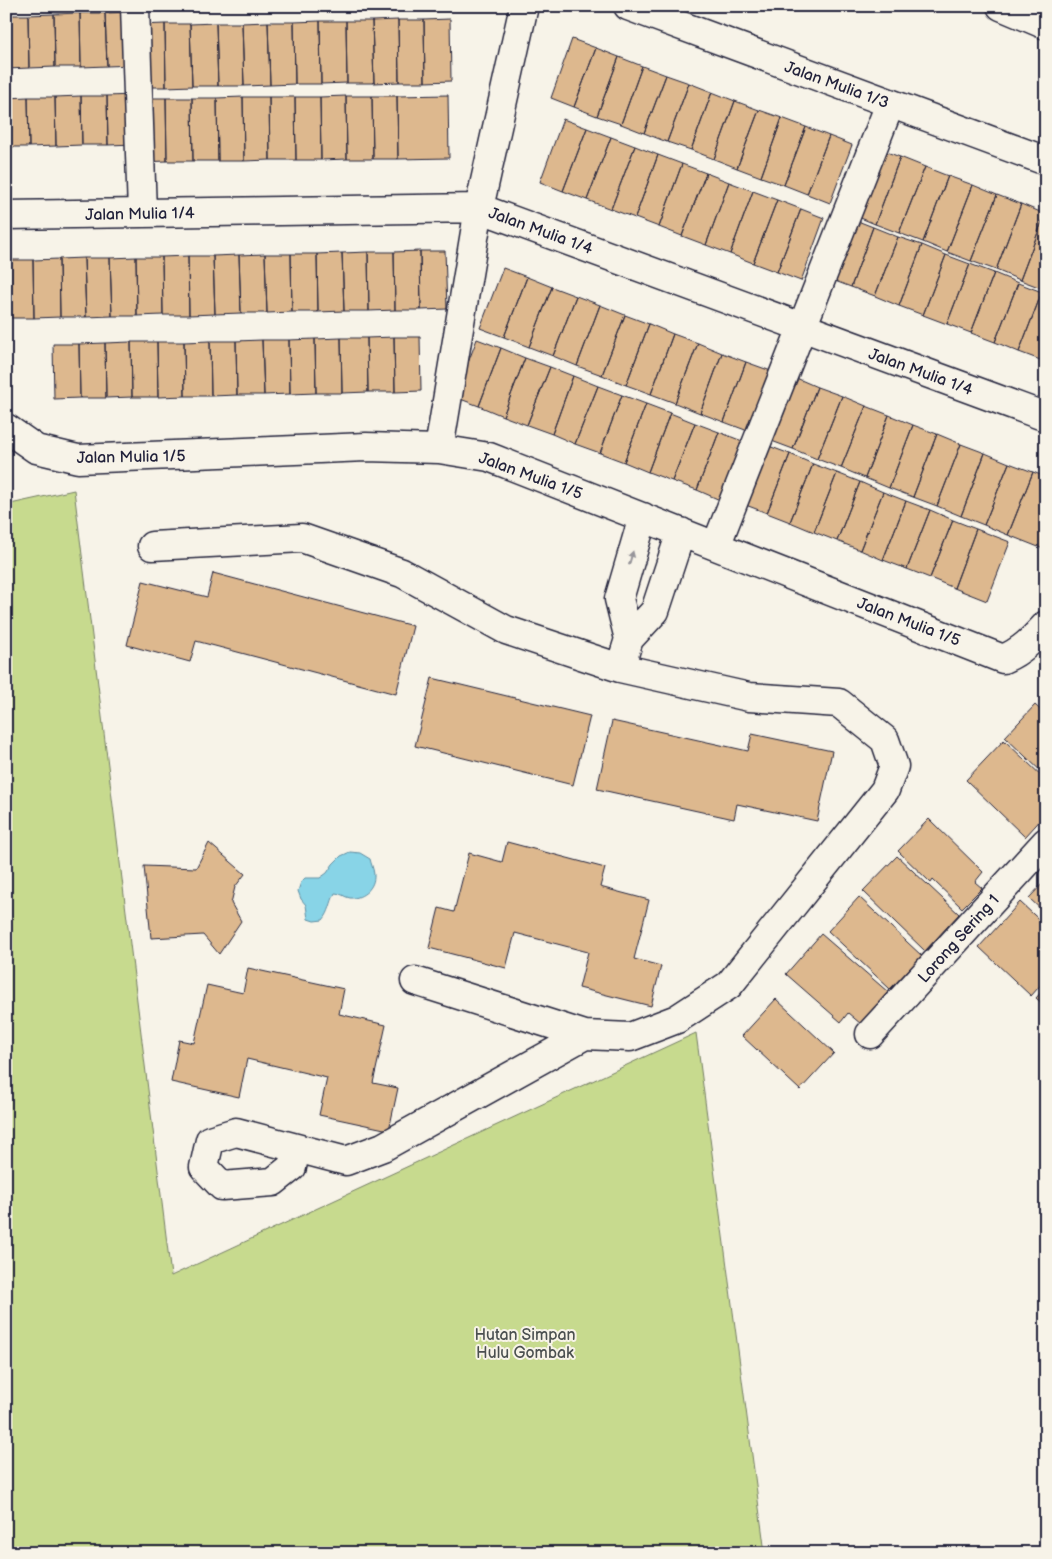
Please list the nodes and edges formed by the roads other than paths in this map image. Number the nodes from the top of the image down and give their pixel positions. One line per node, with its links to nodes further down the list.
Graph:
1 (134, 6): 9 (street)
2 (524, 6): 8 (street)
3 (628, 6): 6 (street, Jalan Mulia 1/3)
4 (1001, 6): 5 (street)
5 (1046, 25)
6 (890, 104): 7 (street, Jalan Mulia 1/3); 11 (street)
7 (1046, 161)
8 (479, 208): 9 (street, Jalan Mulia 1/4); 11 (street, Jalan Mulia 1/4); 14 (street)
9 (142, 213): 10 (street, Jalan Mulia 1/4)
10 (6, 215)
11 (802, 327): 12 (street, Jalan Mulia 1/4); 18 (street)
12 (1046, 417)
13 (6, 428): 14 (street, Jalan Mulia 1/5)
14 (439, 449): 15 (street, Jalan Mulia 1/5)
15 (643, 517): 16 (street, Jalan Mulia 1/5); 20 (street, one-way to 15)
16 (681, 532): 18 (street, Jalan Mulia 1/5); 20 (street)
17 (152, 546): 21 (street)
18 (716, 546): 19 (street, Jalan Mulia 1/5)
19 (1046, 625)
20 (629, 638): 21 (street)
21 (620, 668): 25 (street)
22 (1046, 842): 24 (street, Lorong Sering 1)
23 (415, 981): 25 (street)
24 (870, 1034)
25 (585, 1035): 26 (street)
26 (296, 1148)

